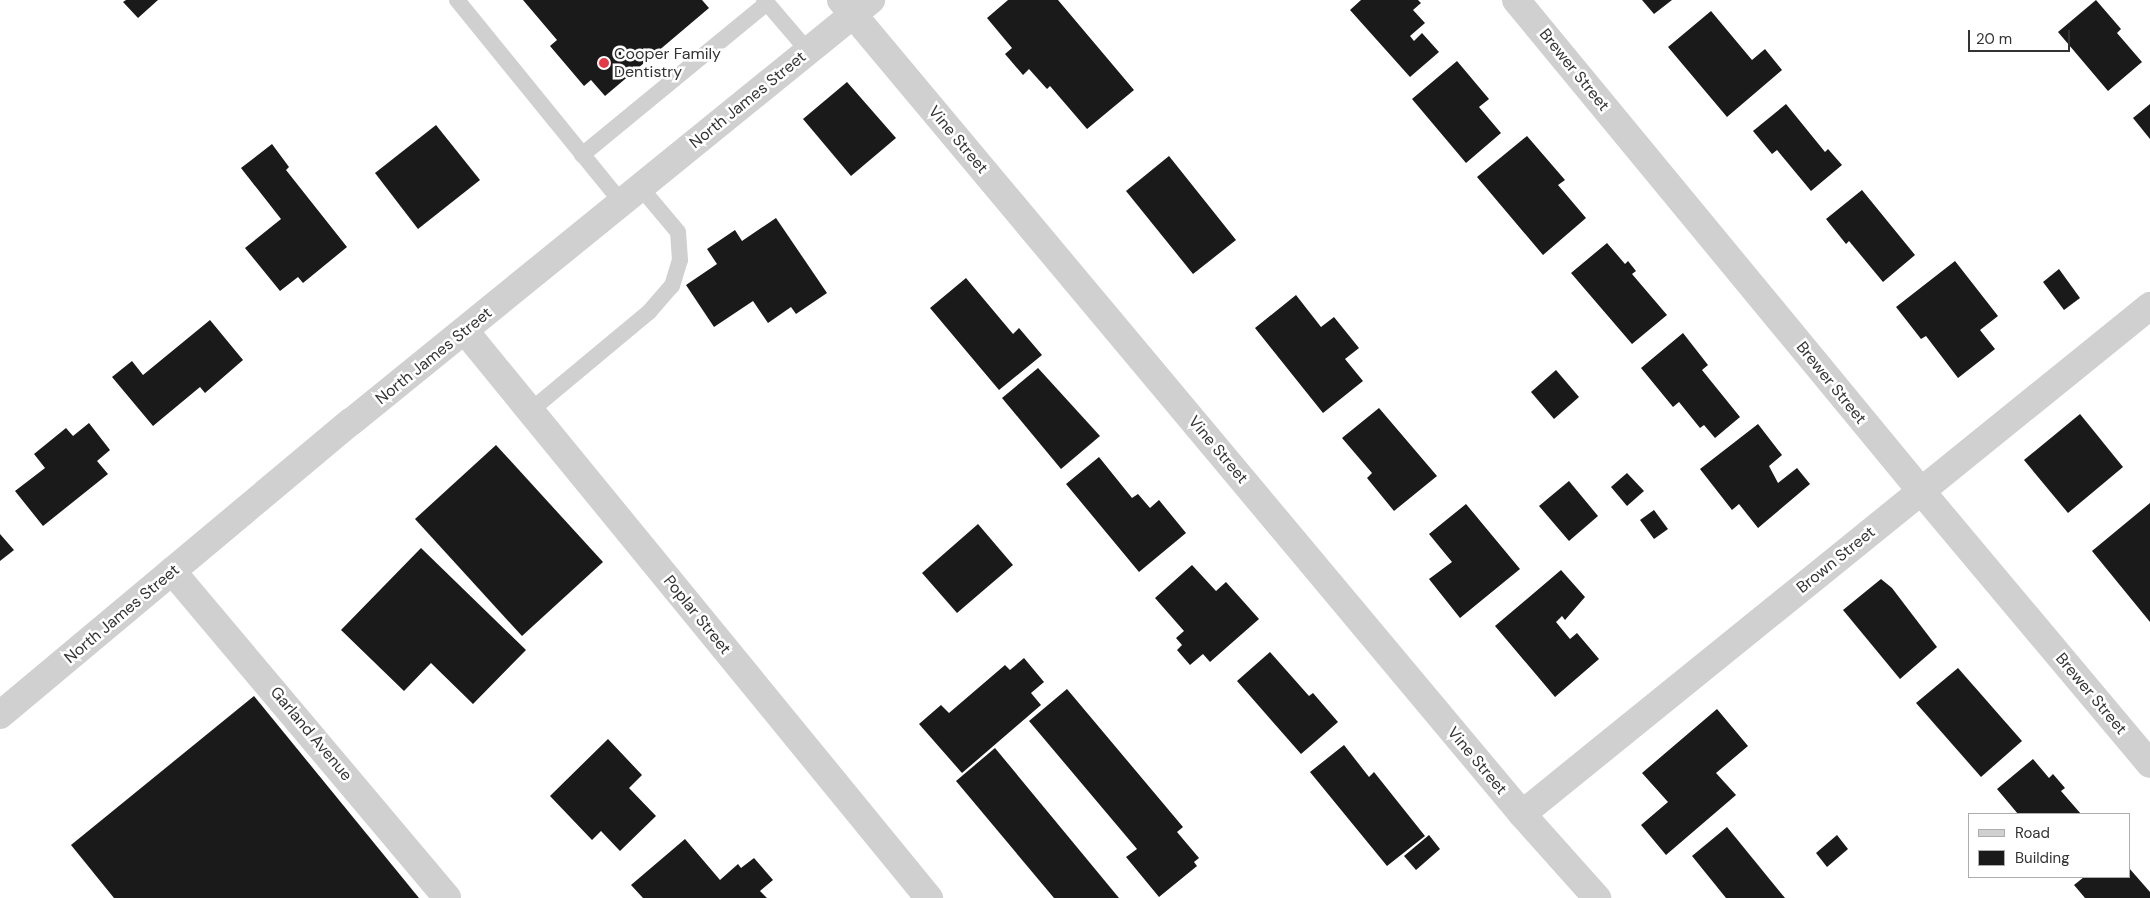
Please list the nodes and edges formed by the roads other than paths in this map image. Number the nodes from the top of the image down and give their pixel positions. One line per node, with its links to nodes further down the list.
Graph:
1 (457, 0): 6 (lane)
2 (1516, 0): 11 (street, Brewer Street)
3 (766, 2): 5 (lane); 6 (lane)
4 (855, 5): 5 (street, North James Street); 15 (street, Vine Street)
5 (808, 51): 7 (street, North James Street)
6 (582, 155): 7 (lane)
7 (631, 196): 9 (street, North James Street); 10 (lane)
8 (2150, 306): 11 (street, Brown Street)
9 (465, 331): 10 (street, Poplar Street); 12 (street, North James Street)
10 (530, 411): 17 (street, Poplar Street)
11 (1920, 491): 14 (street, Brewer Street); 15 (street, Brown Street)
12 (172, 571): 13 (street, North James Street); 16 (street, Garland Avenue)
13 (0, 715)
14 (2150, 764)
15 (1522, 814): 18 (street, Vine Street)
16 (447, 898)
17 (929, 898)
18 (1597, 898)

